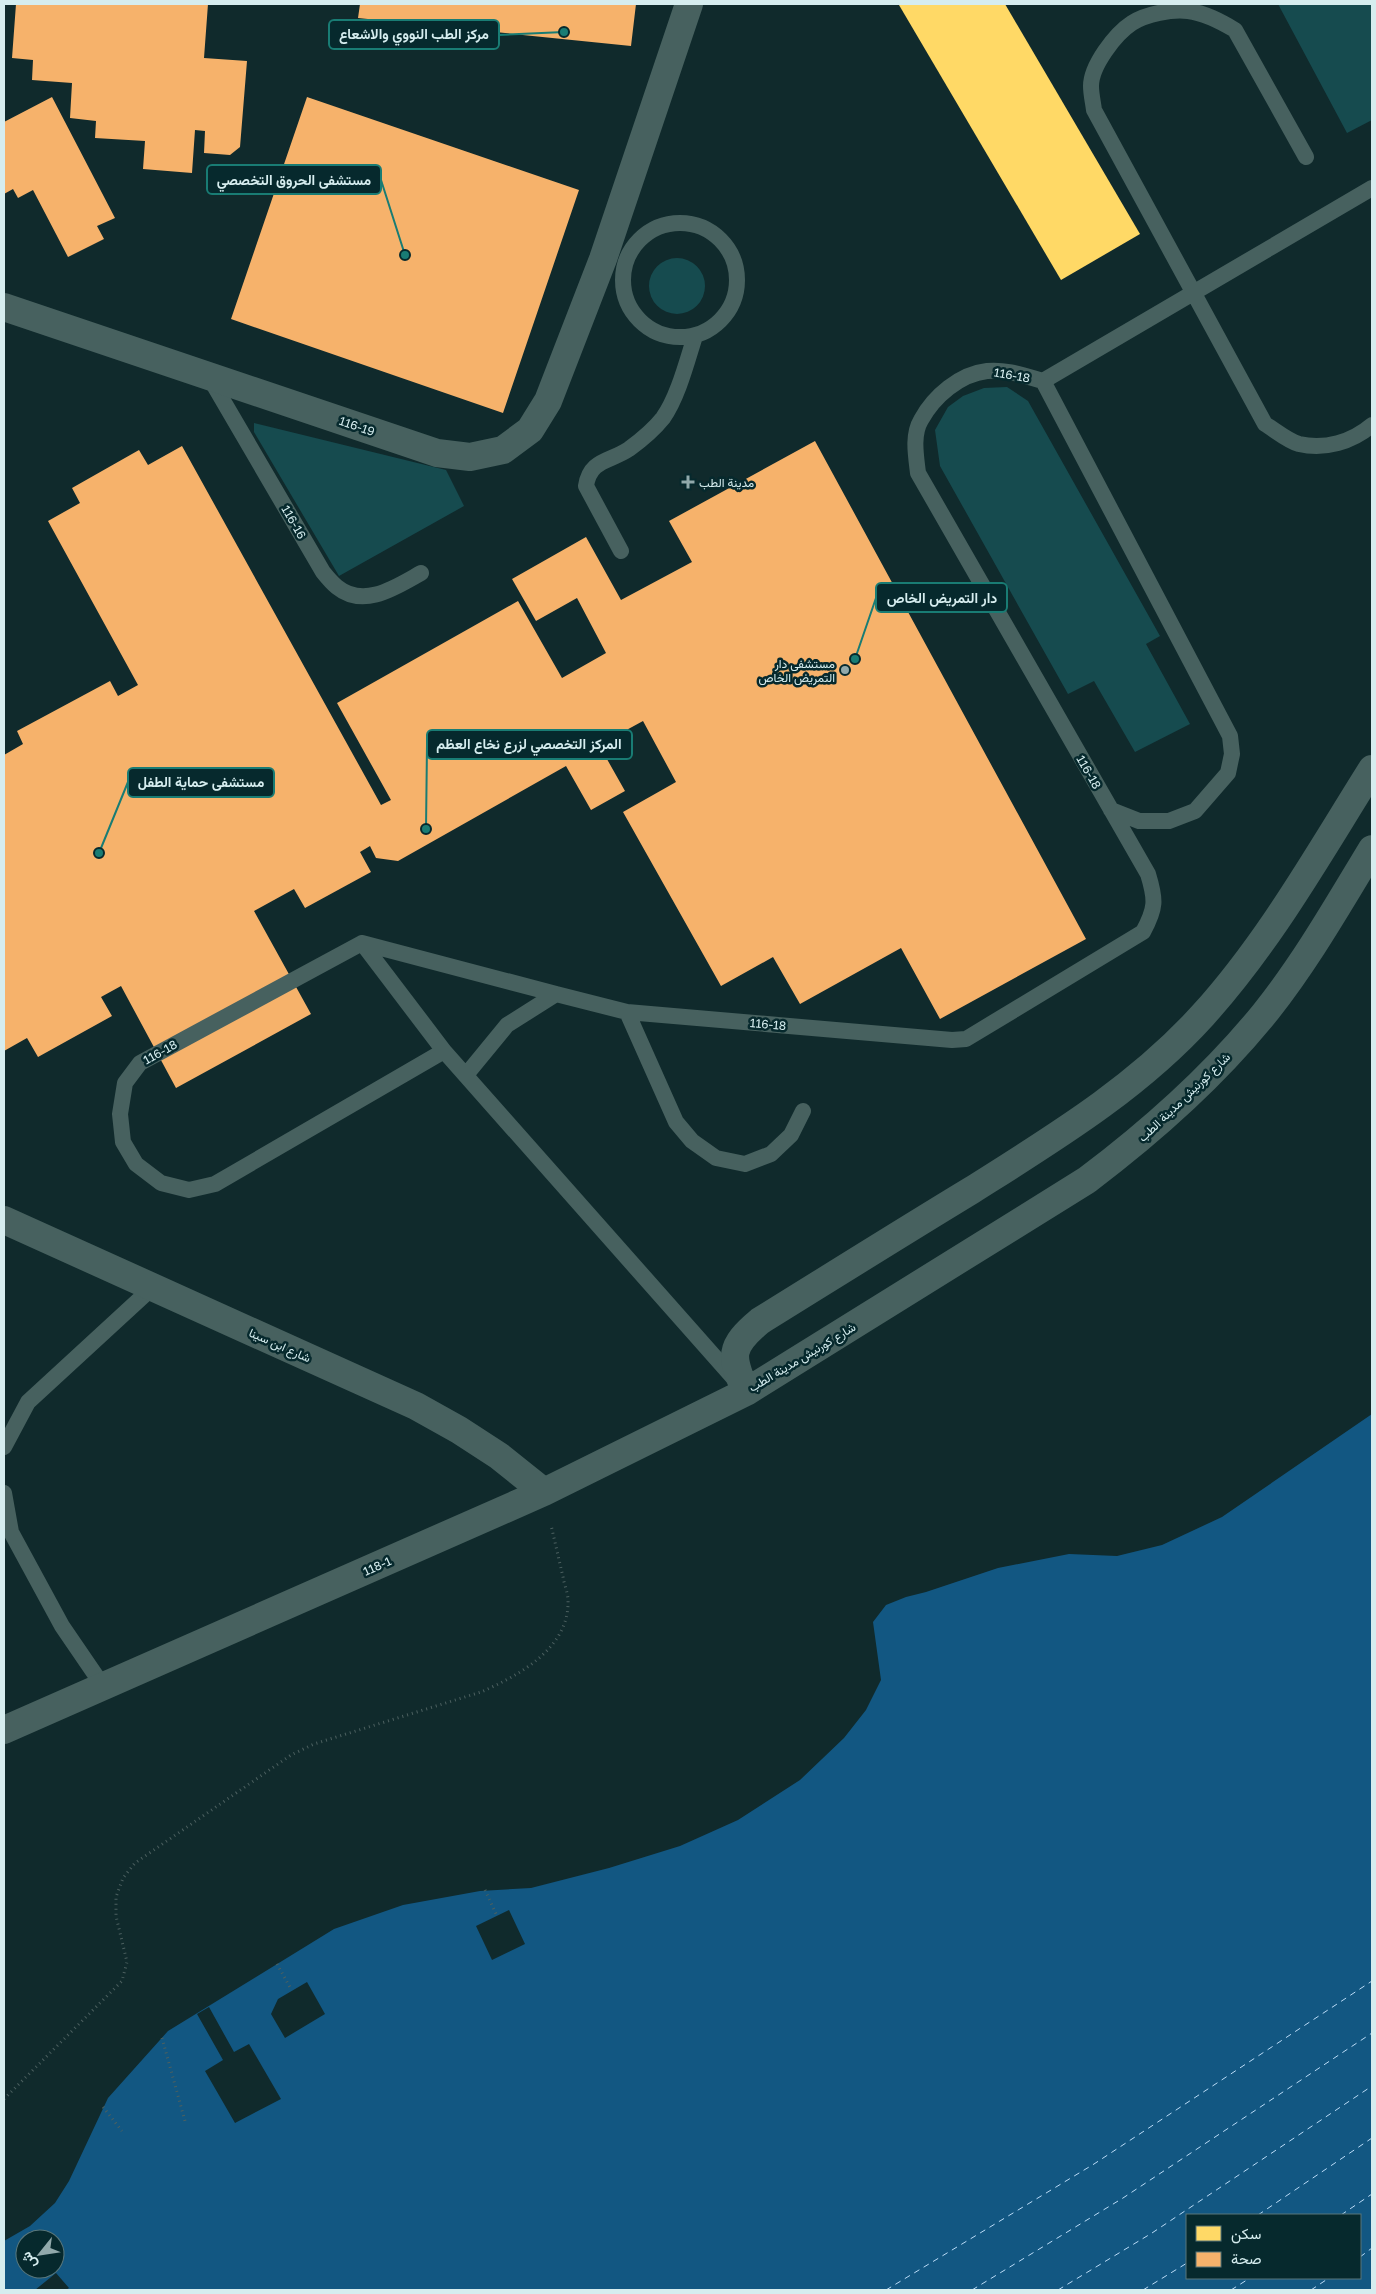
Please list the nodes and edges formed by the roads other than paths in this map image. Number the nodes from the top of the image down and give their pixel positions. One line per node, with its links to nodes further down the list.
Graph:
1 (689, 4): 4 (street, 116-19)
2 (1306, 157): 5 (lane)
3 (1372, 188): 5 (lane, 116-18)
4 (614, 262): 7 (lane); 7 (lane); 8 (street, 116-19)
5 (1194, 294): 9 (lane, 116-18); 10 (lane)
6 (4, 308): 8 (street, 116-19)
7 (695, 336): 11 (lane)
8 (208, 375): 12 (lane, 116-16)
9 (1043, 381): 14 (lane); 14 (lane, 116-18)
10 (1372, 425)
11 (621, 551)
12 (422, 573)
13 (1372, 769): 24 (street, شارع كورنيش مدينة الطب)
14 (1111, 810): 18 (lane, 116-18)
15 (1372, 849): 24 (street, شارع كورنيش مدينة الطب)
16 (362, 943): 17 (lane, 116-18); 19 (lane); 19 (lane, 116-18)
17 (556, 994): 18 (lane, 116-18); 20 (lane)
18 (627, 1012): 21 (lane)
19 (444, 1051): 20 (lane)
20 (466, 1075): 24 (lane)
21 (803, 1112)
22 (4, 1220): 23 (street, شارع ابن سينا)
23 (153, 1287): 25 (lane); 26 (street, شارع ابن سينا)
24 (746, 1392): 26 (street, 118-1)
25 (4, 1447)
26 (544, 1492): 28 (street, 118-1)
27 (4, 1493): 28 (lane)
28 (103, 1686): 29 (street, 118-1)
29 (4, 1730)

